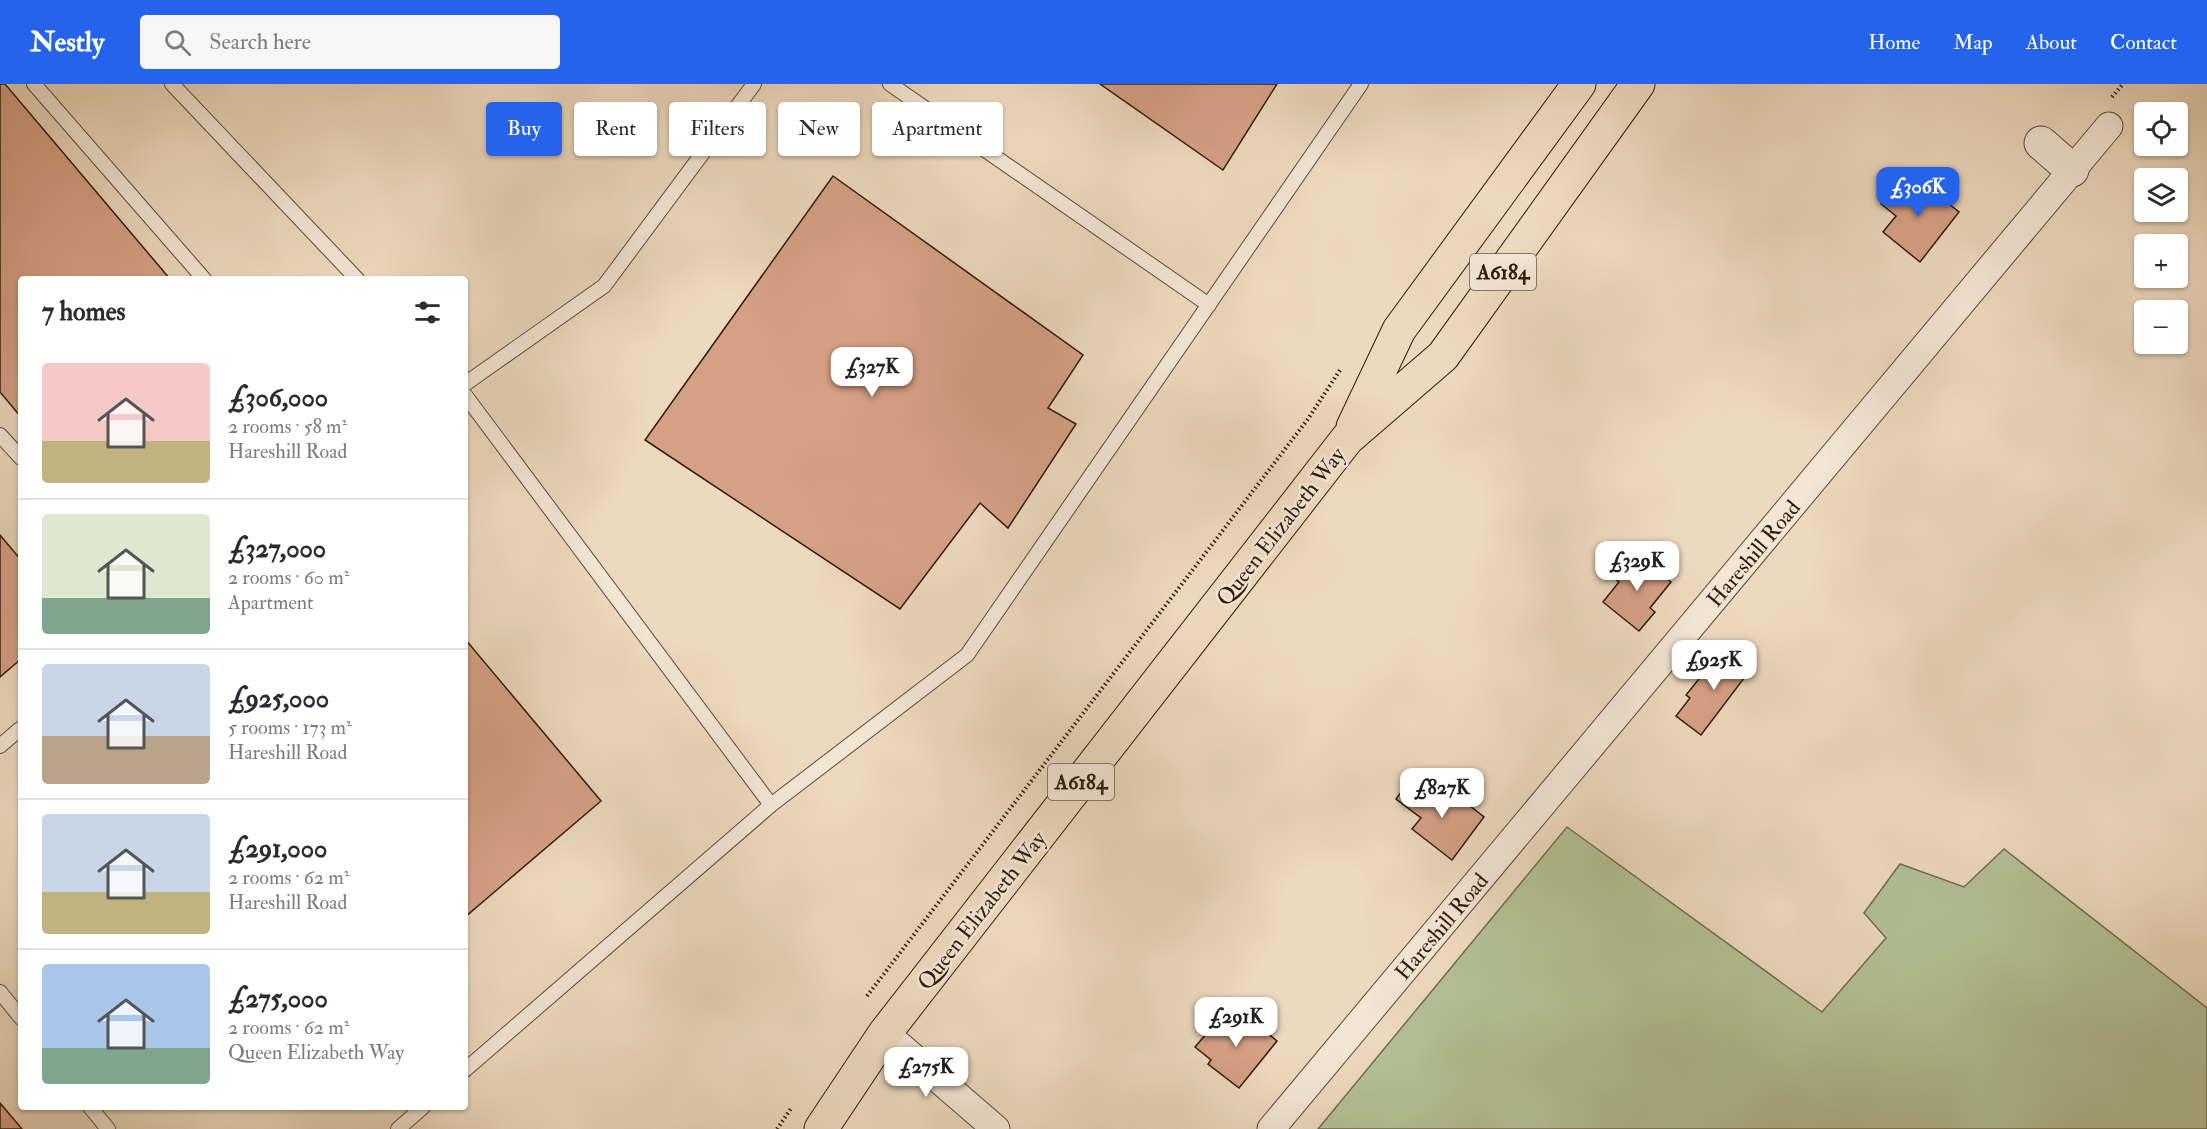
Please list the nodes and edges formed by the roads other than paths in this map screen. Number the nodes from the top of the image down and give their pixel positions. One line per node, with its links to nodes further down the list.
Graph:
1 (34, 84): 11 (lane)
2 (172, 84): 12 (lane)
3 (754, 84): 14 (lane)
4 (890, 84): 13 (lane)
5 (1360, 84): 13 (lane)
6 (1579, 84): 17 (main road, Queen Elizabeth Way / A6184)
7 (1638, 84): 17 (main road, Queen Elizabeth Way / A6184)
8 (2109, 126): 10 (street, Hareshill Road)
9 (2041, 143): 10 (street)
10 (2072, 170): 32 (street, Hareshill Road)
11 (201, 276)
12 (354, 276)
13 (1209, 305): 21 (lane)
14 (468, 382)
15 (468, 399): 21 (lane)
16 (0, 435): 18 (lane)
17 (1347, 439): 24 (main road, Queen Elizabeth Way / A6184)
18 (18, 456)
19 (18, 731): 20 (lane)
20 (0, 746)
21 (771, 805): 25 (lane)
22 (0, 992): 23 (lane)
23 (18, 1014)
24 (885, 1033): 30 (main road, Queen Elizabeth Way / A6184); 31 (street)
25 (468, 1067)
26 (92, 1110): 28 (lane)
27 (420, 1110): 29 (lane)
28 (108, 1129)
29 (398, 1129)
30 (821, 1129)
31 (996, 1129)
32 (1271, 1129)

